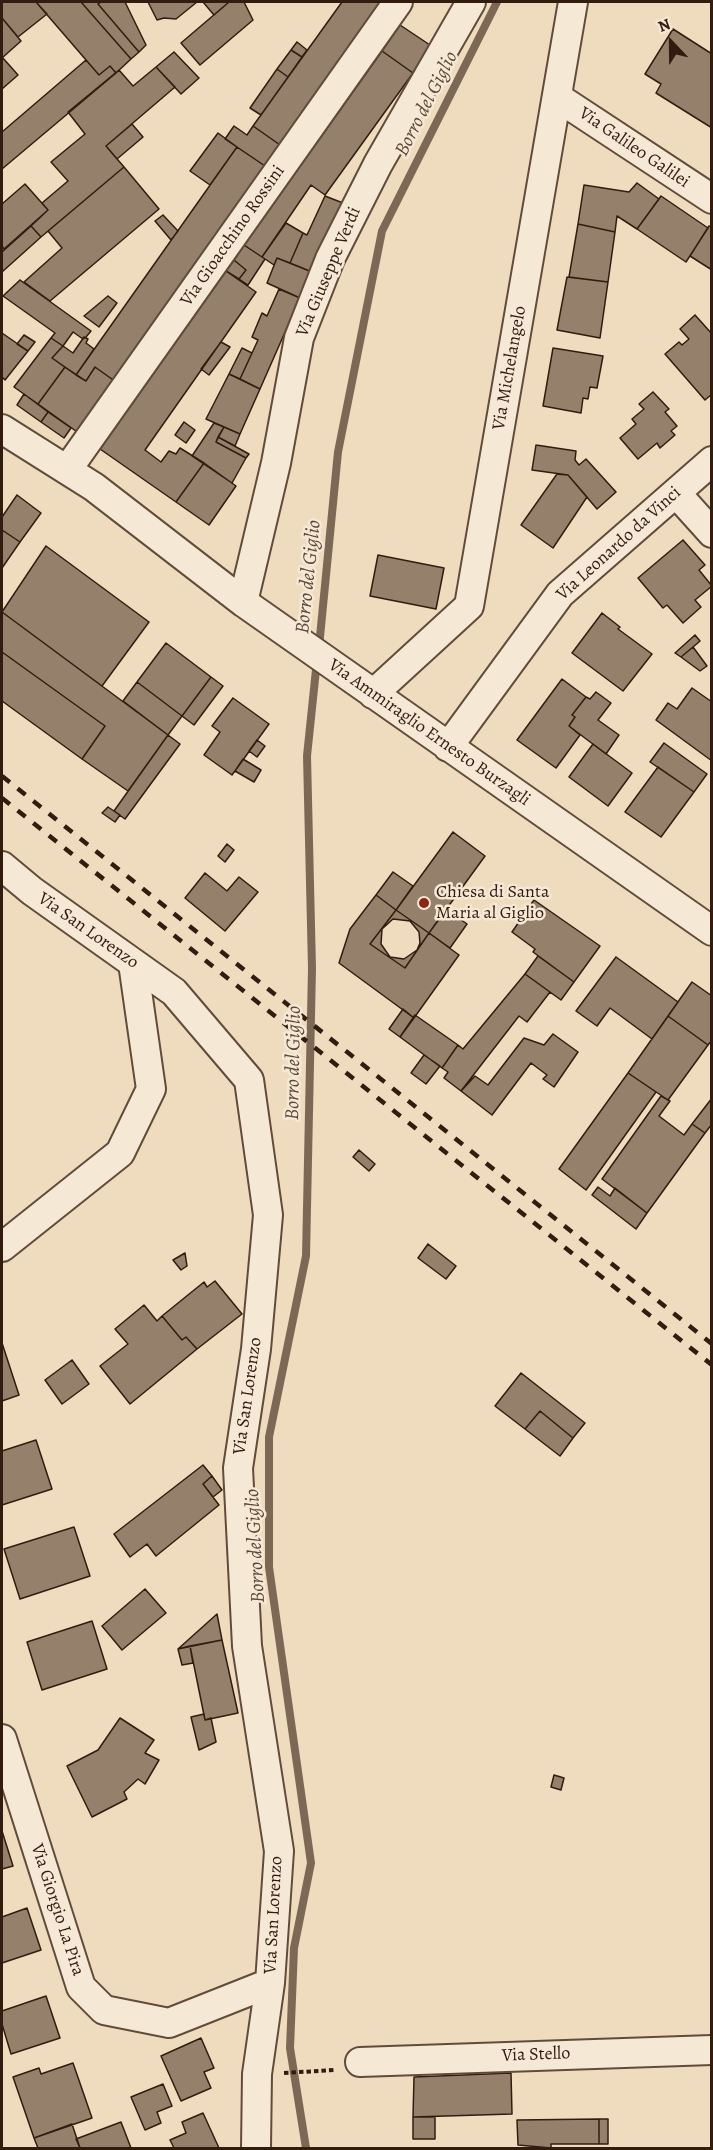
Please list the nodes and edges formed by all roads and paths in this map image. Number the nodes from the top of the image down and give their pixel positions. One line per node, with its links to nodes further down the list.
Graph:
1 (398, 2): 8 (street, Via Gioacchino Rossini)
2 (471, 2): 11 (street, Via Giuseppe Verdi)
3 (573, 2): 4 (street, Via Michelangelo)
4 (557, 96): 5 (street, Via Galileo Galilei); 12 (street, Via Michelangelo)
5 (711, 199)
6 (2, 429): 8 (street, Via Ammiraglio Ernesto Burzagli)
7 (711, 461): 9 (street, Via Leonardo da Vinci)
8 (67, 470): 11 (street, Via Ammiraglio Ernesto Burzagli)
9 (676, 493): 10 (street); 13 (street, Via Leonardo da Vinci)
10 (711, 533)
11 (243, 602): 12 (street, Via Ammiraglio Ernesto Burzagli)
12 (366, 688): 13 (street, Via Ammiraglio Ernesto Burzagli)
13 (447, 747): 15 (street, Via Ammiraglio Ernesto Burzagli)
14 (2, 866): 16 (street, Via San Lorenzo)
15 (711, 931)
16 (133, 963): 17 (street); 19 (street, Via San Lorenzo)
17 (2, 1247)
18 (2, 1739): 19 (street, Via Giorgio La Pira)
19 (270, 1983): 22 (street, Via San Lorenzo)
20 (711, 2050): 21 (street, Via Stello)
21 (360, 2062): 22 (path)
22 (258, 2074): 23 (street, Via San Lorenzo)
23 (256, 2148)

